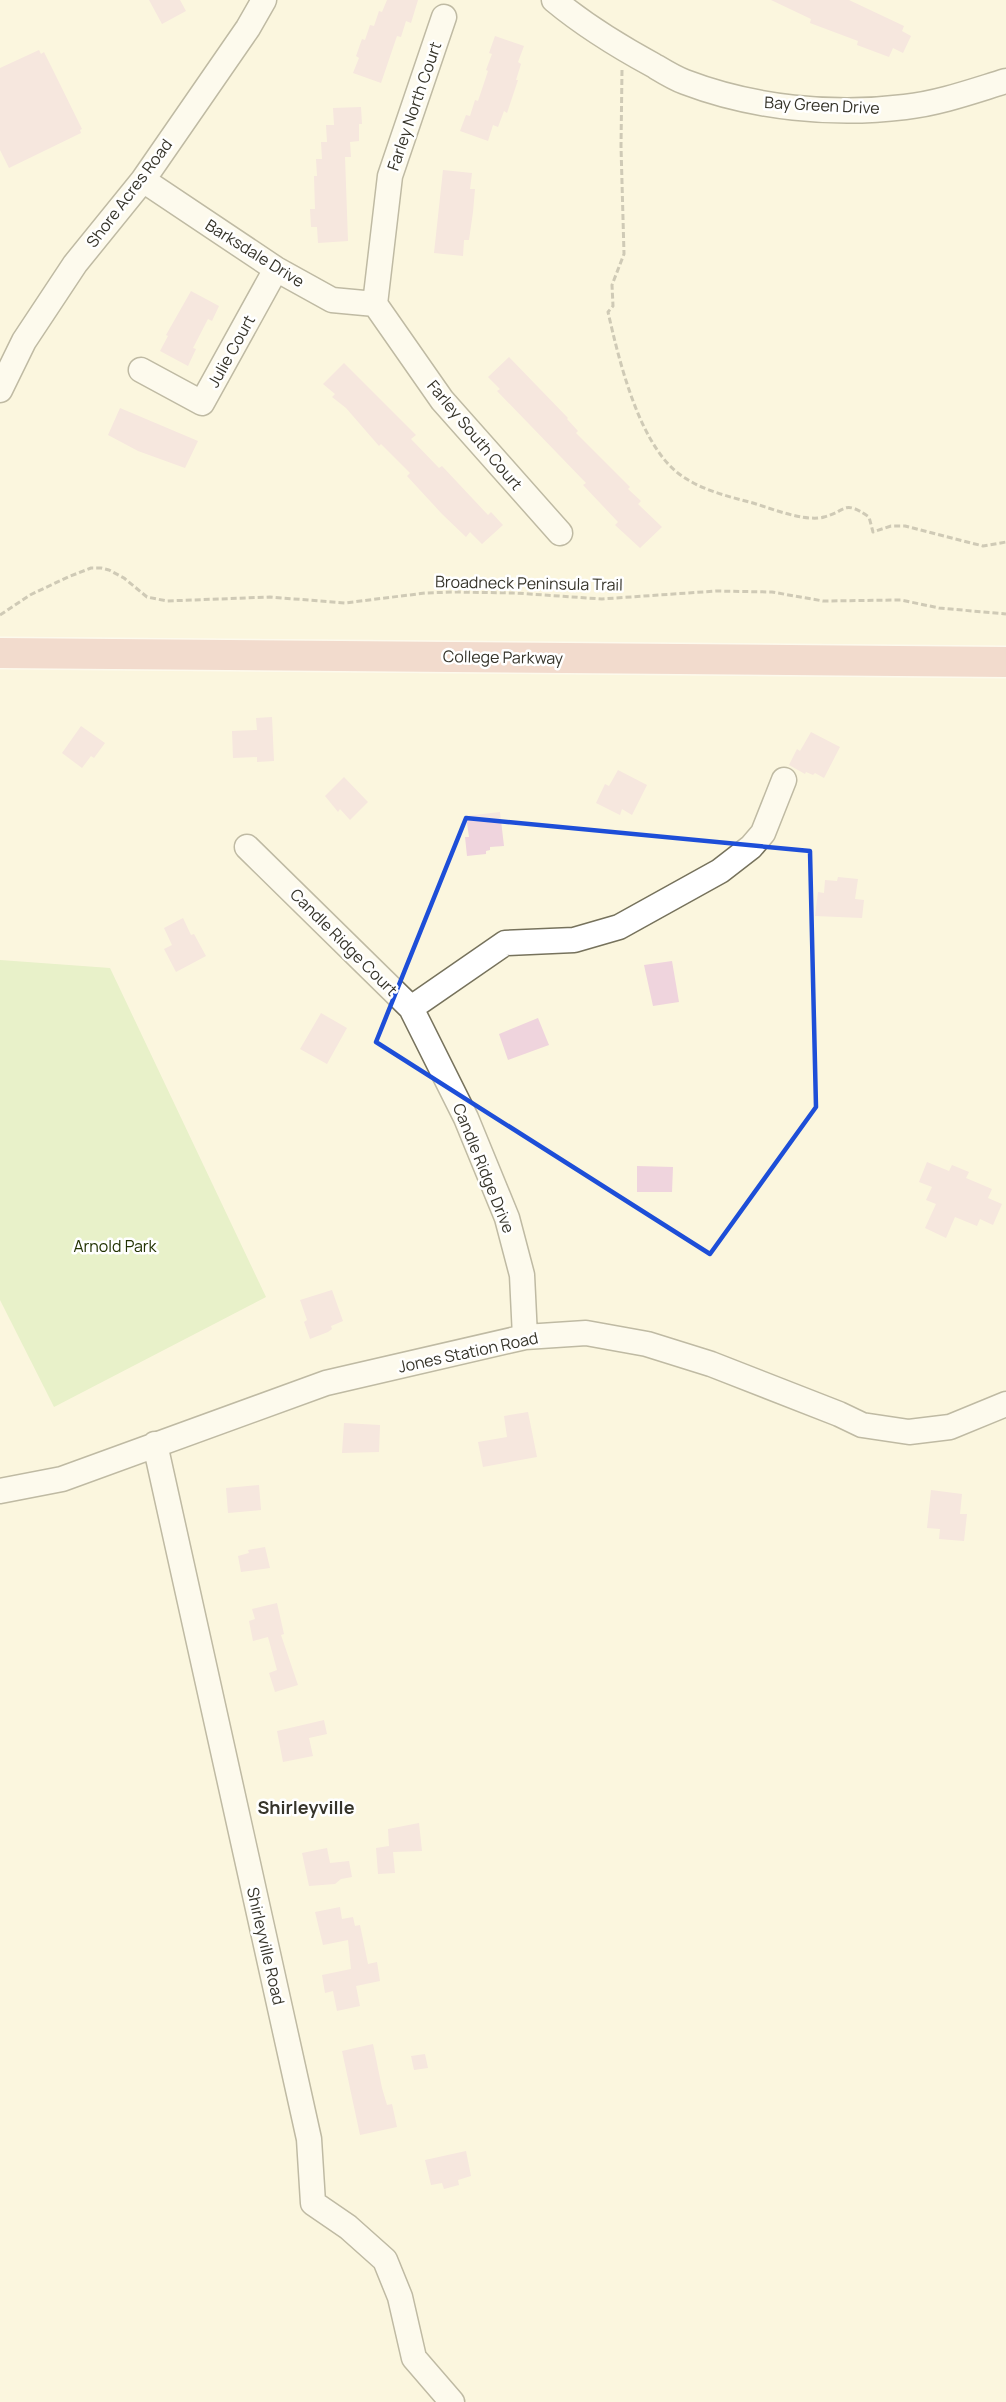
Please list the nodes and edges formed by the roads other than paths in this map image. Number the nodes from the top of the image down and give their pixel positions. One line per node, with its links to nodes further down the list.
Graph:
1 (264, 0): 5 (street, Shore Acres Road)
2 (568, 4): 4 (street, Bay Green Drive)
3 (444, 17): 7 (street, Farley North Court)
4 (1006, 81)
5 (143, 180): 6 (street, Barksdale Drive); 9 (street, Shore Acres Road)
6 (276, 269): 7 (street, Barksdale Drive); 8 (street, Julie Court)
7 (375, 304): 10 (street, Farley South Court)
8 (141, 370)
9 (0, 390)
10 (560, 533)
11 (0, 653): 12 (main road, College Parkway)
12 (1006, 662)
13 (784, 780): 15 (street, Candle Ridge Court)
14 (247, 847): 15 (street, Candle Ridge Court)
15 (411, 1008): 16 (street, Candle Ridge Drive)
16 (525, 1337): 17 (street, Jones Station Road); 18 (street, Jones Station Road)
17 (1006, 1404)
18 (154, 1444): 19 (street, Jones Station Road); 20 (street, Shirleyville Road)
19 (0, 1491)
20 (452, 2402)

